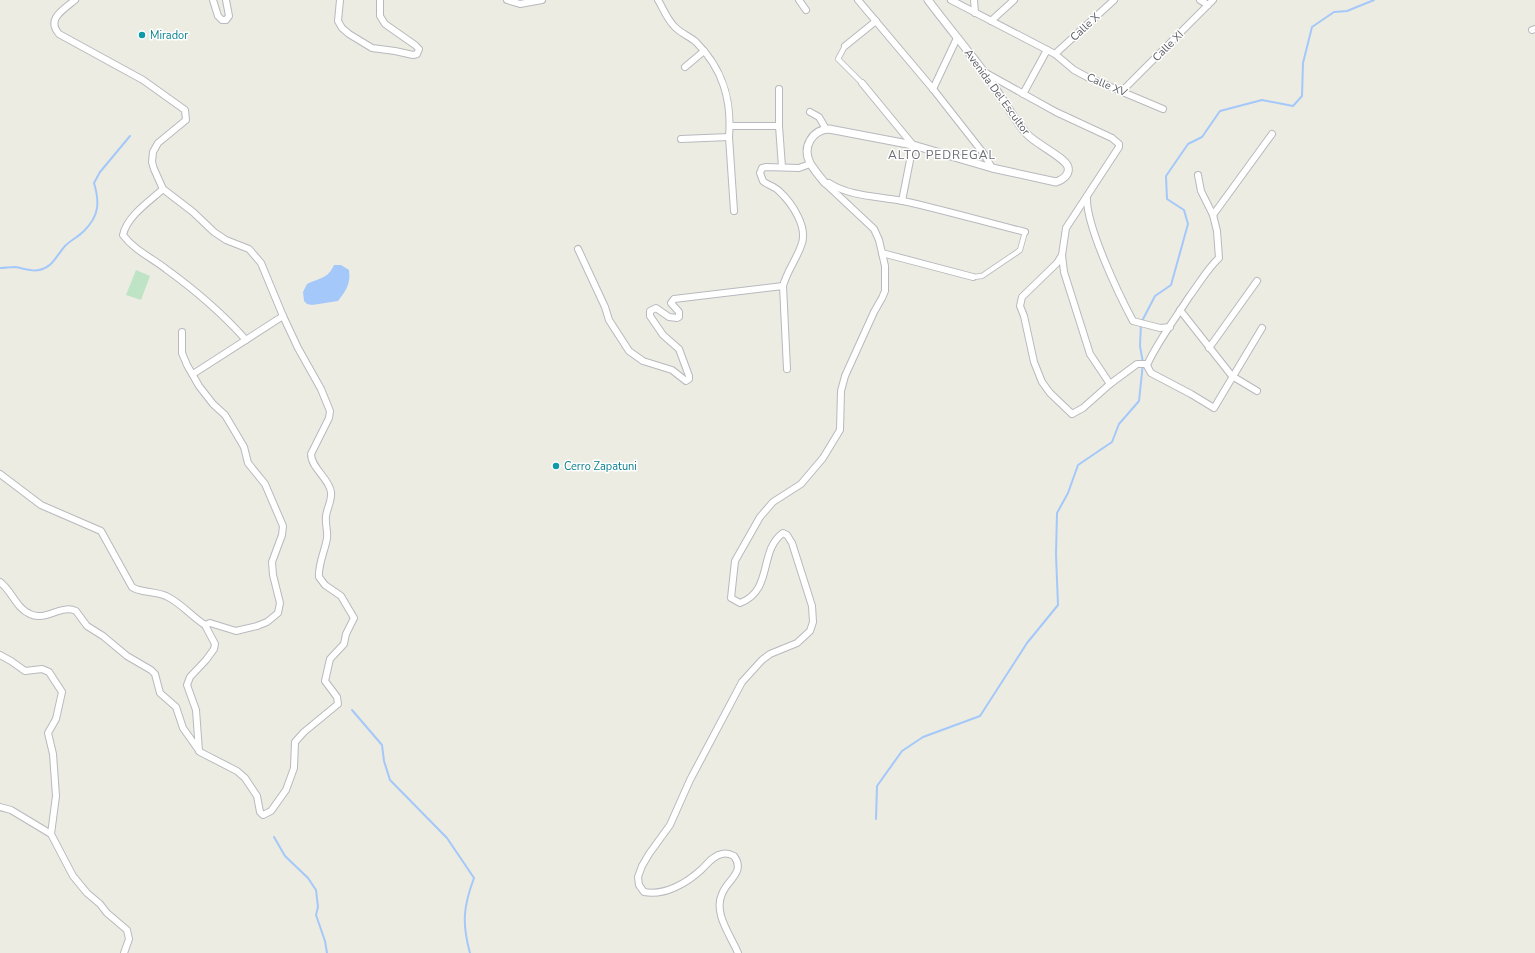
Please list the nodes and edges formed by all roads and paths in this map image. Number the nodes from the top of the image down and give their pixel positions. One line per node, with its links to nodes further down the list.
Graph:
1 (74, 0): 48 (street)
2 (213, 0): 3 (street)
3 (226, 0)
4 (340, 0): 5 (street)
5 (380, 0)
6 (507, 0): 7 (street)
7 (542, 0)
8 (658, 0): 25 (street)
9 (799, 0): 18 (street)
10 (858, 0): 20 (street)
11 (928, 0): 22 (street, Avenida Del Escultor)
12 (951, 0): 19 (street)
13 (974, 0): 19 (street)
14 (1014, 0): 21 (street)
15 (1114, 0): 26 (street, Calle X)
16 (1200, 0): 17 (street)
17 (1211, 2): 32 (street, Calle XI)
18 (806, 10)
19 (975, 13): 21 (street)
20 (876, 21): 23 (street); 31 (street)
21 (991, 21): 24 (street)
22 (957, 38): 28 (street, Avenida Del Escultor); 31 (street)
23 (845, 46): 29 (street)
24 (1047, 50): 26 (street, Calle XV); 33 (street)
25 (704, 51): 27 (street); 36 (street)
26 (1055, 54): 32 (street, Calle XV)
27 (685, 67)
28 (984, 73): 33 (street); 45 (street, Avenida Del Escultor)
29 (862, 83): 42 (street)
30 (779, 89): 37 (street)
31 (933, 89): 45 (street)
32 (1122, 91): 34 (street, Calle XV)
33 (1023, 94): 49 (street)
34 (1163, 109)
35 (810, 112): 38 (street)
36 (730, 126): 37 (street); 40 (street)
37 (779, 126): 44 (street)
38 (826, 129): 42 (street, Avenida Del Escultor); 43 (street)
39 (1272, 134): 52 (street)
40 (729, 138): 41 (street); 51 (street)
41 (680, 139)
42 (914, 145): 45 (street, Avenida Del Escultor); 50 (street)
43 (810, 164): 44 (street); 47 (street)
44 (782, 167): 59 (street)
45 (992, 168)
46 (1198, 175): 52 (street)
47 (823, 180): 50 (street); 55 (street)
48 (163, 189): 61 (street); 65 (street)
49 (1087, 198): 56 (street); 62 (street)
50 (902, 201): 53 (street)
51 (734, 211)
52 (1212, 215): 60 (street)
53 (1025, 232): 57 (street)
54 (578, 249): 59 (street)
55 (882, 253): 57 (street); 81 (street)
56 (1062, 255): 71 (street); 71 (street)
57 (973, 277)
58 (1257, 281): 66 (street)
59 (784, 286): 68 (street)
60 (1180, 310): 62 (street); 66 (street)
61 (283, 316): 65 (street); 77 (street)
62 (1170, 328): 67 (street)
63 (1262, 328): 70 (street)
64 (182, 332): 69 (street)
65 (246, 340): 69 (street)
66 (1209, 348): 70 (street)
67 (1147, 365): 70 (street); 71 (street)
68 (787, 369)
69 (193, 374): 75 (street)
70 (1232, 376): 72 (street)
71 (1110, 384)
72 (1257, 391)
73 (0, 474): 75 (street)
74 (0, 582): 77 (street)
75 (205, 625): 77 (street)
76 (0, 655): 79 (street)
77 (200, 752)
78 (0, 806): 79 (street)
79 (50, 834): 80 (street)
80 (124, 953)
81 (738, 953)

